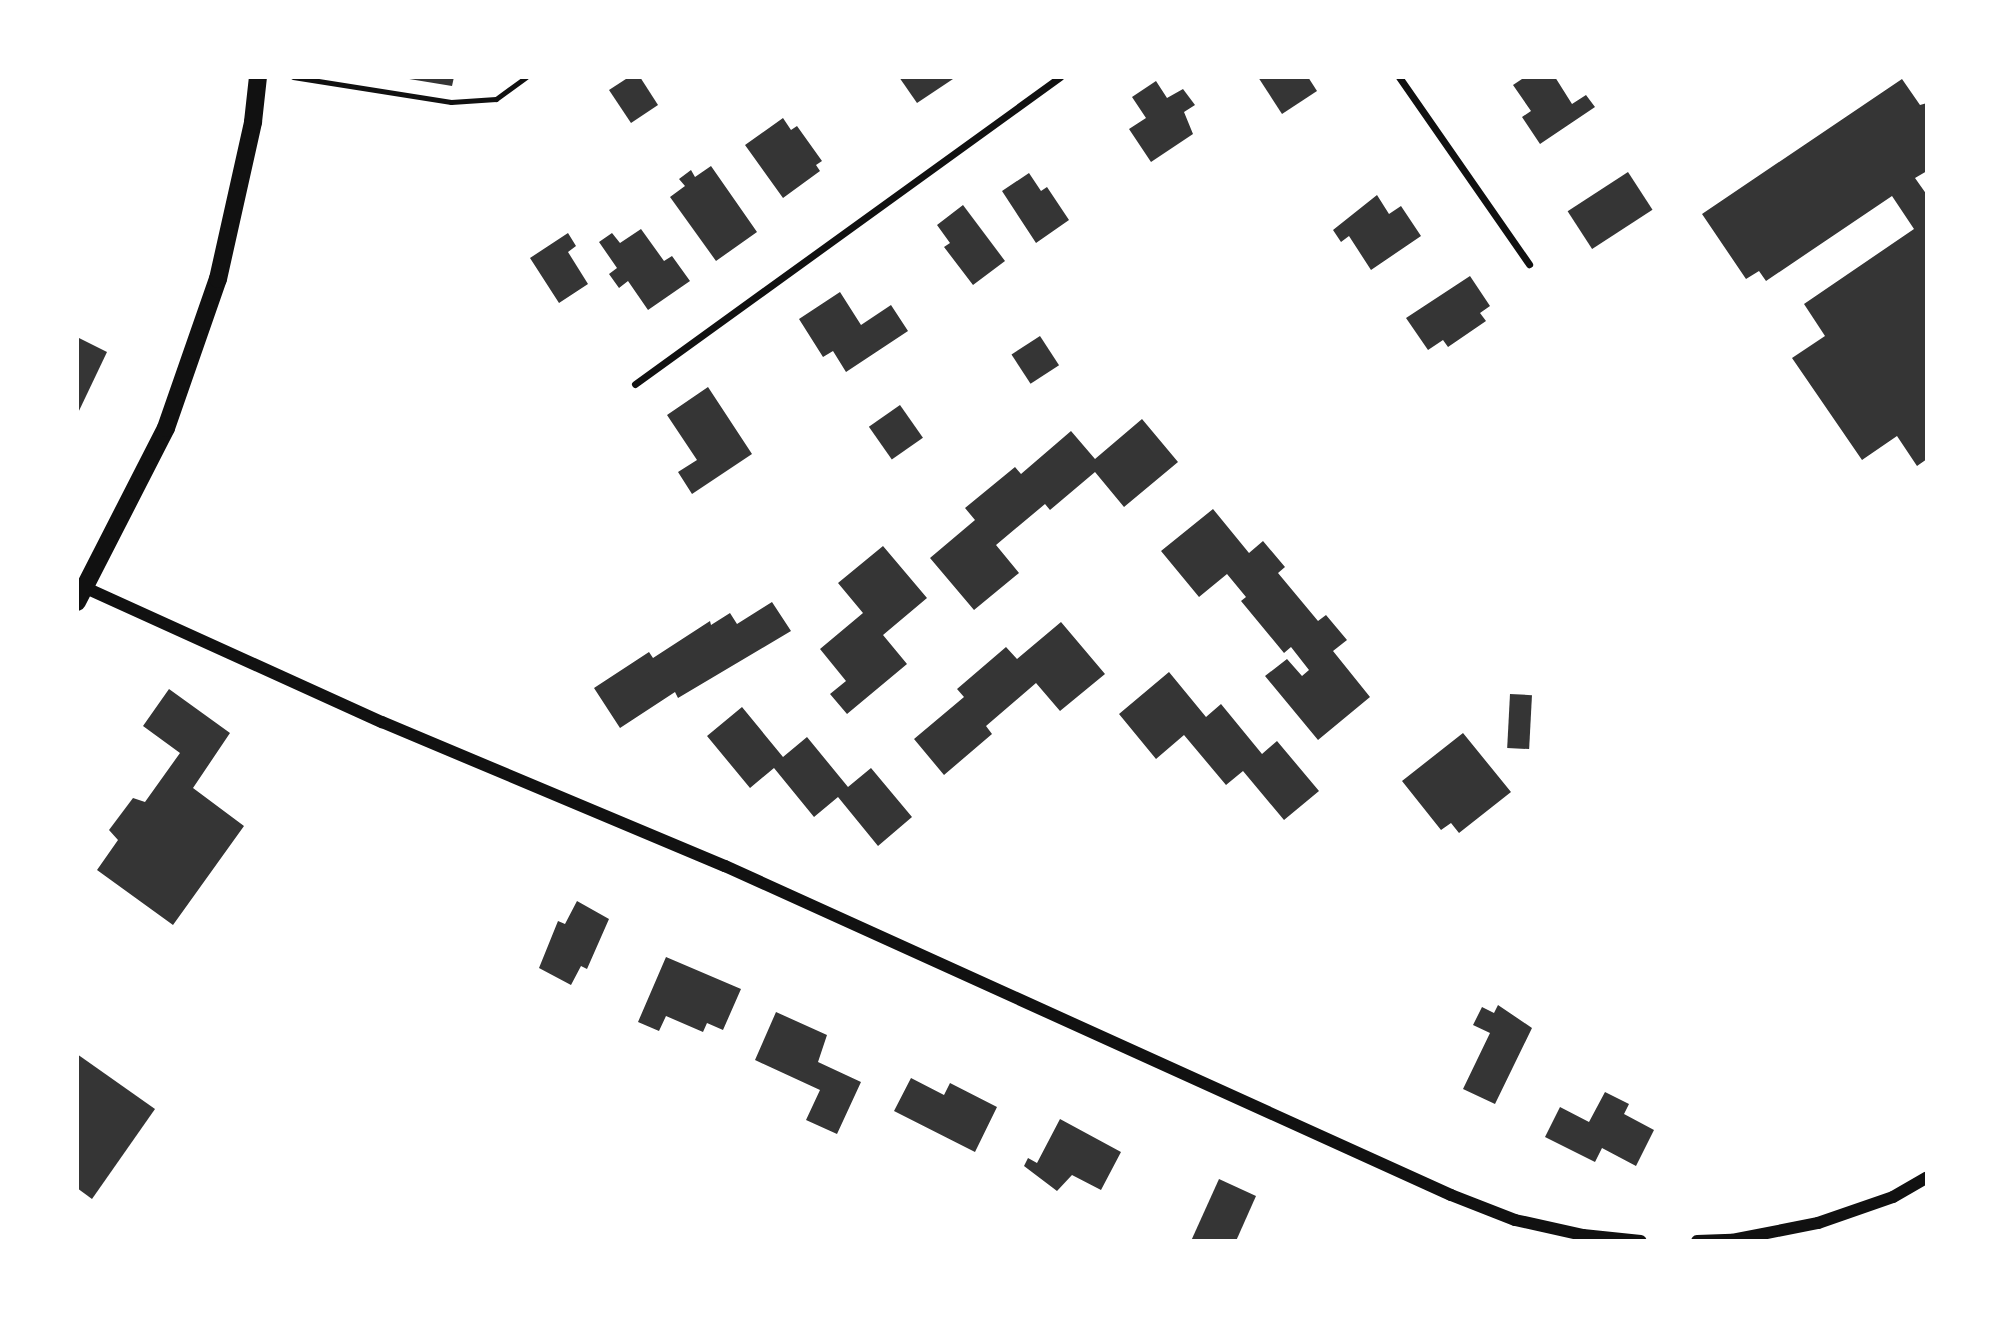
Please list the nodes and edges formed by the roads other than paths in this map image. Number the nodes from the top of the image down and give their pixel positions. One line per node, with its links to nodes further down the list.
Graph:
1 (258, 77): 8 (main road)
2 (293, 77): 3 (lane)
3 (526, 77)
4 (1059, 77): 7 (street)
5 (1399, 77): 6 (street)
6 (1529, 264)
7 (635, 384)
8 (81, 595): 10 (street)
9 (1927, 1177): 12 (street)
10 (1583, 1238): 11 (street)
11 (1641, 1241)
12 (1698, 1241)

